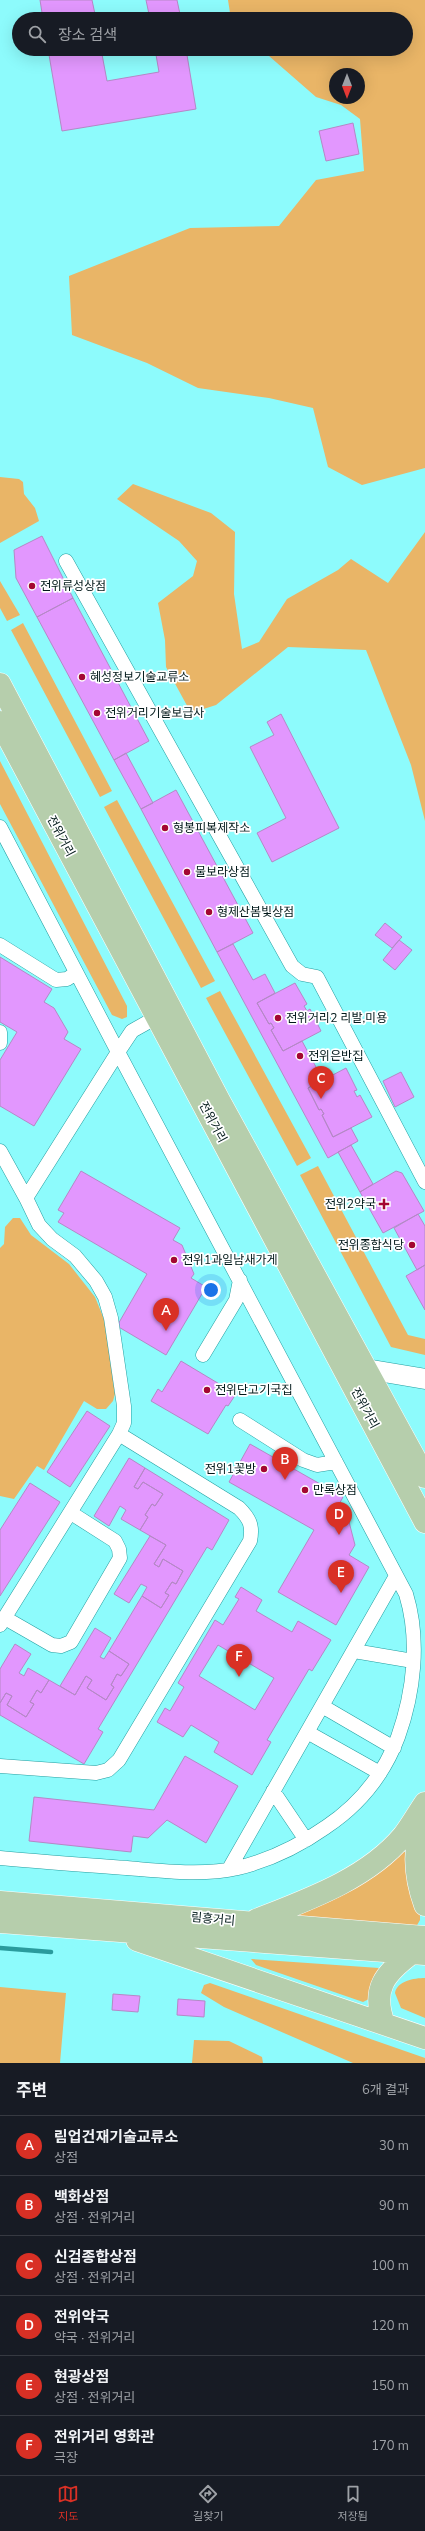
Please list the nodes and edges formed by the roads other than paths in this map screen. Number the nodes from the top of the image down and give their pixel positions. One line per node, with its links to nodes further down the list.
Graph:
1 (66, 561): 12 (street)
2 (0, 684): 16 (main road, 전위거리)
3 (0, 722): 7 (main road, 전위거리)
4 (0, 827): 6 (street)
5 (0, 945): 6 (street)
6 (76, 973): 10 (street)
7 (157, 1017): 10 (street); 23 (main road, 전위거리)
8 (0, 1032): 9 (street)
9 (0, 1043)
10 (118, 1052): 13 (street); 14 (street)
11 (0, 1150): 13 (street)
12 (425, 1182)
13 (26, 1198): 19 (street)
14 (240, 1280): 15 (street); 20 (street)
15 (203, 1355)
16 (366, 1369): 17 (street); 21 (main road, 전위거리)
17 (425, 1379)
18 (240, 1420): 20 (street)
19 (119, 1434): 22 (street); 31 (street)
20 (336, 1462): 24 (street)
21 (425, 1477)
22 (70, 1513): 25 (street); 25 (street)
23 (425, 1522)
24 (396, 1576): 26 (street); 27 (street)
25 (2, 1621)
26 (354, 1651): 27 (street); 28 (street)
27 (413, 1661): 30 (street)
28 (322, 1706): 29 (street); 30 (street)
29 (307, 1732): 32 (street); 33 (street)
30 (394, 1748): 32 (street)
31 (0, 1766)
32 (380, 1772): 36 (street)
33 (273, 1791): 36 (street); 38 (street)
34 (425, 1803): 42 (main road)
35 (425, 1818): 40 (main road)
36 (306, 1840): 38 (street)
37 (0, 1858): 38 (street)
38 (229, 1869)
39 (0, 1902): 42 (main road, 림흥거리)
40 (425, 1905)
41 (0, 1922): 43 (main road, 림흥거리)
42 (251, 1922): 44 (main road, 림흥거리)
43 (107, 1930): 44 (main road, 림흥거리); 45 (main road)
44 (421, 1948): 45 (main road)
45 (384, 2024): 46 (main road)
46 (425, 2038)

